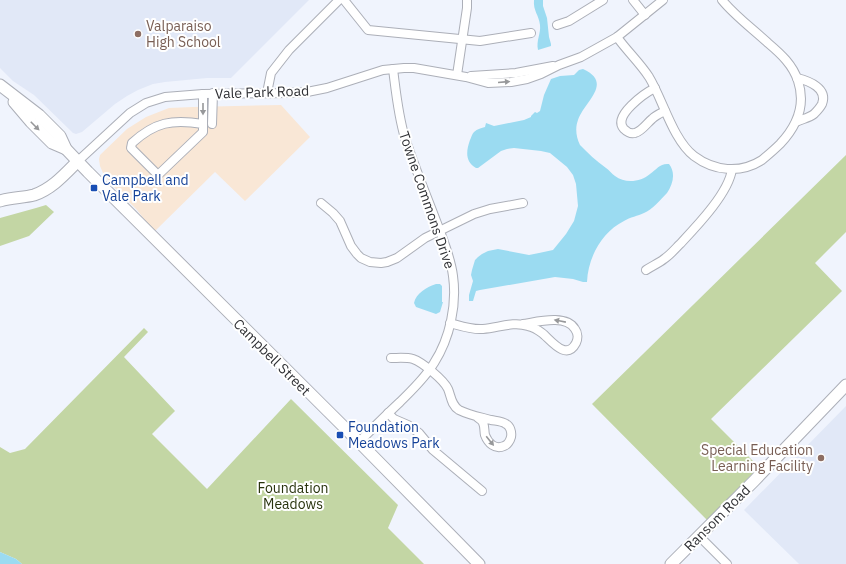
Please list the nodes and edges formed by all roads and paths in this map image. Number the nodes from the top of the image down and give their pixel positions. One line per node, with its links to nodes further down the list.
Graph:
1 (339, 0): 19 (street)
2 (344, 0): 12 (street)
3 (467, 0): 12 (street)
4 (602, 0): 9 (street)
5 (633, 0): 8 (street)
6 (663, 0): 8 (street, Vale Park Road)
7 (722, 0): 15 (street)
8 (645, 15): 11 (street, Vale Park Road)
9 (557, 25)
10 (531, 33): 12 (street)
11 (617, 37): 14 (street, Vale Park Road); 17 (street)
12 (463, 38): 14 (street)
13 (393, 69): 14 (street, Vale Park Road); 19 (street, Vale Park Road); 30 (street, Towne Commons Drive)
14 (457, 75)
15 (797, 78): 22 (street); 22 (street)
16 (0, 86): 25 (main road, Campbell Street)
17 (655, 88): 21 (street); 21 (street)
18 (213, 93): 19 (street, Vale Park Road); 20 (street, Vale Park Road); 24 (street)
19 (267, 93)
20 (203, 94): 23 (street, one-way to 23); 25 (street, Vale Park Road)
21 (665, 110): 26 (street)
22 (796, 122): 26 (street)
23 (203, 124): 23 (street)
24 (212, 124)
25 (78, 161): 27 (main road); 39 (main road, Campbell Street)
26 (732, 169): 31 (street)
27 (0, 201)
28 (321, 203): 30 (street)
29 (523, 203): 30 (street)
30 (440, 231): 32 (street, Towne Commons Drive)
31 (646, 270)
32 (450, 323): 33 (street); 35 (street, Towne Commons Drive)
33 (524, 324): 33 (street, one-way to 33)
34 (391, 358): 35 (street)
35 (429, 370): 37 (street, Towne Commons Drive); 38 (street)
36 (846, 385): 41 (main road, Ransom Road)
37 (388, 413): 39 (street, Towne Commons Drive); 40 (street)
38 (477, 417): 38 (street, one-way to 38)
39 (359, 442): 42 (main road, Campbell Street)
40 (482, 492)
41 (699, 536): 43 (main road, Ransom Road); 44 (street)
42 (479, 564)
43 (671, 564)
44 (727, 564)

